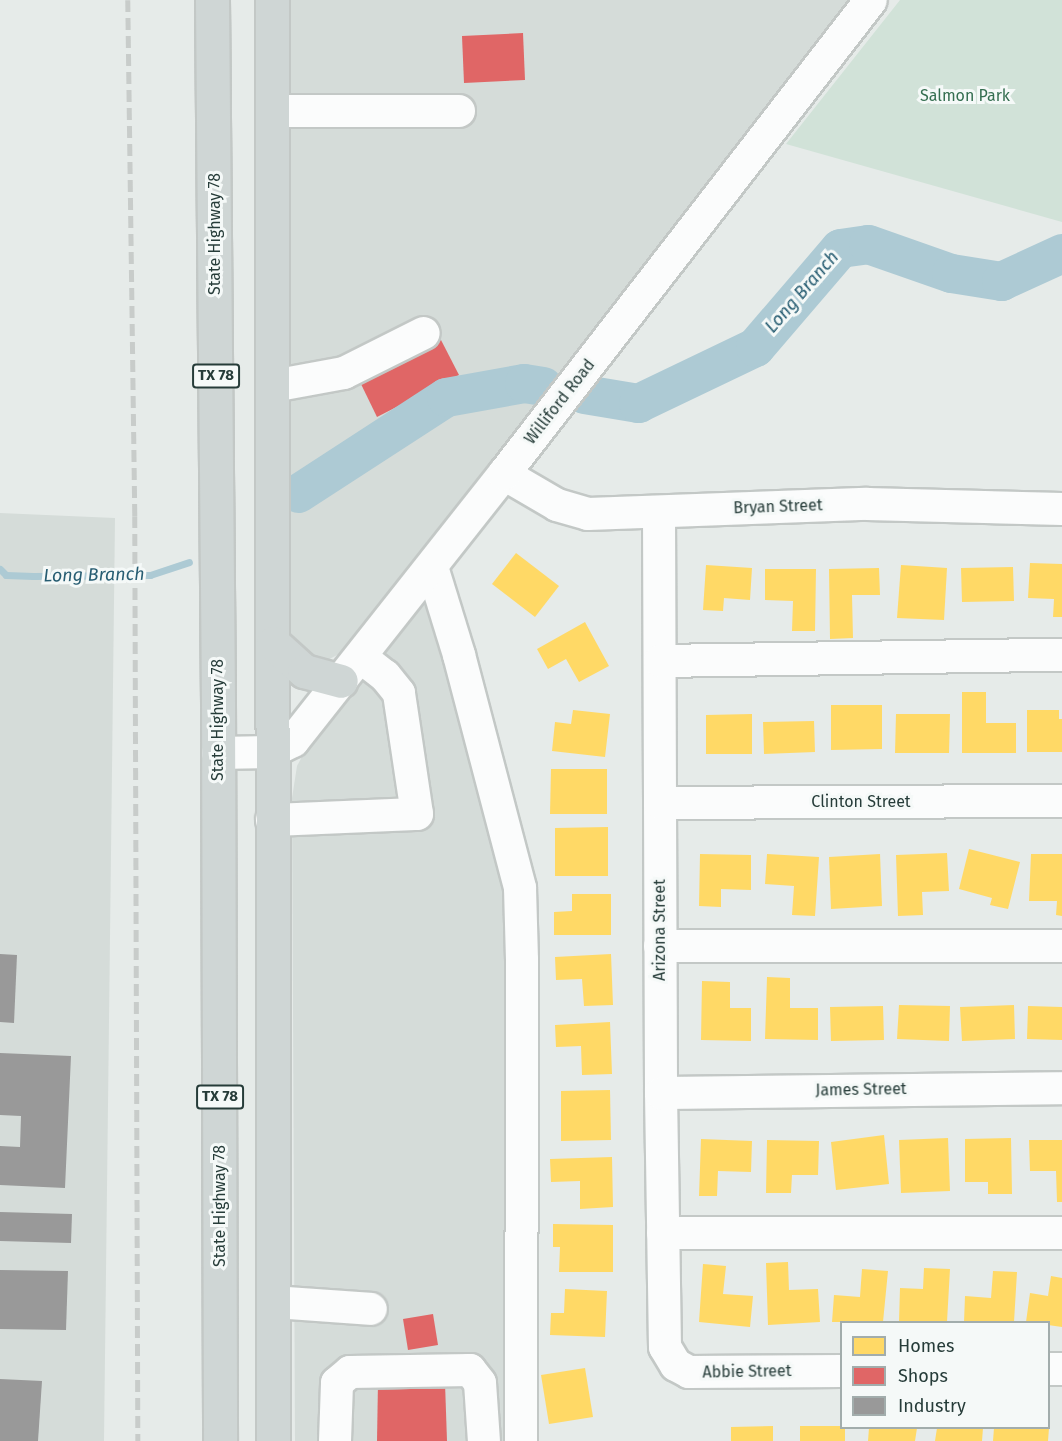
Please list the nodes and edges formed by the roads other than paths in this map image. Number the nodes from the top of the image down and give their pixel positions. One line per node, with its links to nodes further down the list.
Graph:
1 (212, 0): 17 (main road, State Highway 78 / TX 78)
2 (272, 0): 4 (main road)
3 (871, 0): 8 (street, Williford Road)
4 (273, 111): 5 (street); 7 (main road)
5 (459, 111)
6 (424, 333): 7 (street)
7 (273, 386): 12 (main road)
8 (504, 474): 10 (street, Bryan Street); 11 (street, Williford Road)
9 (1062, 509): 10 (street, Bryan Street)
10 (659, 512): 14 (street, Arizona Street)
11 (432, 567): 15 (street, Williford Road); 35 (street)
12 (273, 643): 15 (main road); 16 (main road)
13 (1062, 655): 14 (street)
14 (660, 661): 19 (street, Arizona Street)
15 (351, 669): 16 (street, Williford Road); 20 (street)
16 (271, 752): 17 (street, Williford Road); 20 (main road)
17 (218, 753): 31 (main road, State Highway 78 / TX 78)
18 (1062, 801): 19 (street, Clinton Street)
19 (660, 803): 21 (street, Arizona Street)
20 (272, 820): 27 (main road)
21 (660, 946): 22 (street); 24 (street, Arizona Street)
22 (1062, 946)
23 (1062, 1088): 24 (street, James Street)
24 (661, 1093): 25 (street, Arizona Street)
25 (663, 1233): 26 (street); 29 (street, Arizona Street)
26 (1062, 1233)
27 (274, 1302): 28 (street); 32 (main road)
28 (371, 1309)
29 (665, 1347): 30 (street, Abbie Street)
30 (840, 1371)
31 (220, 1441)
32 (273, 1441)
33 (334, 1441): 34 (street)
34 (484, 1441)
35 (521, 1441)

